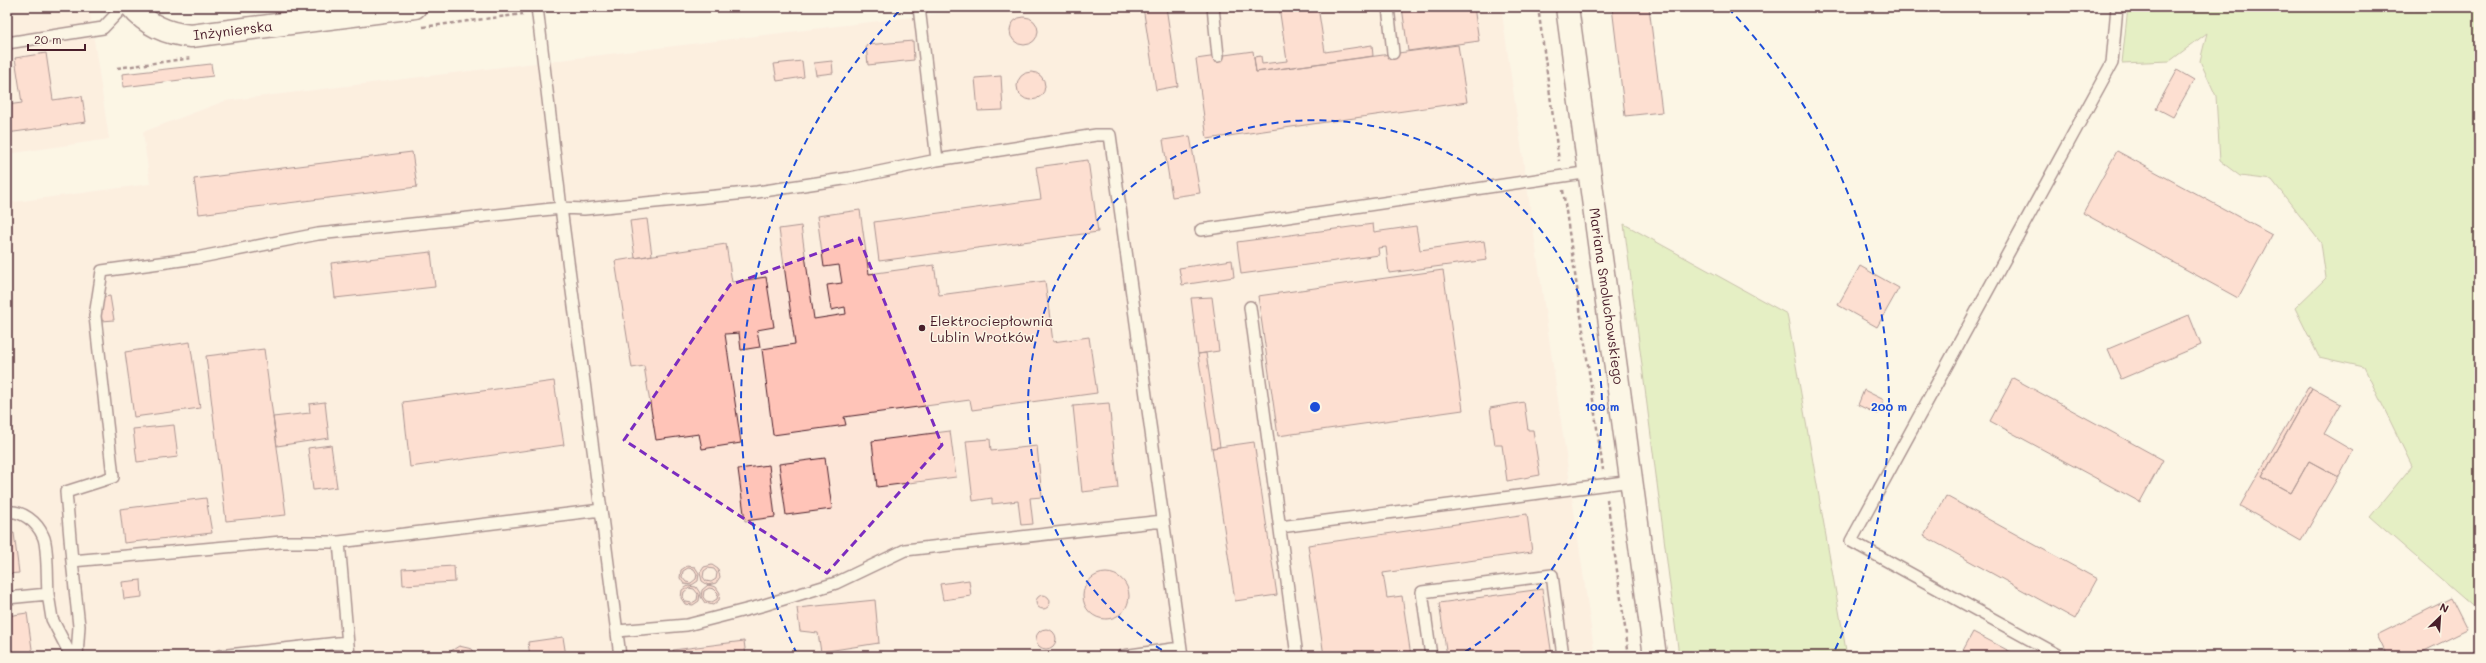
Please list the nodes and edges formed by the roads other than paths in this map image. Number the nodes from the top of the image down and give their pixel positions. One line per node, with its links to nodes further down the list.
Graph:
1 (123, 7): 10 (lane)
2 (132, 7): 9 (street, Inżynierska)
3 (537, 7): 15 (lane)
4 (919, 7): 13 (lane)
5 (1213, 7): 12 (lane)
6 (1388, 7): 11 (lane)
7 (1567, 7): 14 (street, Mariana Smoluchowskiego)
8 (2117, 7): 40 (lane)
9 (405, 8)
10 (7, 43)
11 (1393, 53)
12 (1218, 56)
13 (937, 160): 15 (lane); 21 (lane)
14 (1590, 172): 16 (lane); 18 (street, Mariana Smoluchowskiego)
15 (561, 208): 19 (lane); 24 (lane)
16 (1201, 230)
17 (1250, 307): 22 (lane)
18 (1632, 481): 22 (lane); 39 (street, Mariana Smoluchowskiego)
19 (601, 510): 23 (lane); 27 (lane)
20 (7, 512): 25 (lane)
21 (1163, 520): 27 (lane); 29 (lane)
22 (1280, 527): 36 (lane)
23 (339, 542): 24 (lane); 28 (lane)
24 (72, 561): 31 (lane)
25 (48, 594): 26 (lane); 30 (lane)
26 (7, 598)
27 (617, 631): 34 (lane)
28 (347, 642): 32 (lane); 33 (lane)
29 (1181, 652): 35 (lane)
30 (71, 656)
31 (78, 656)
32 (219, 656)
33 (349, 656)
34 (620, 656)
35 (1123, 656)
36 (1297, 656)
37 (1431, 656): 38 (lane)
38 (1563, 656)
39 (1655, 656)
40 (2060, 656)

